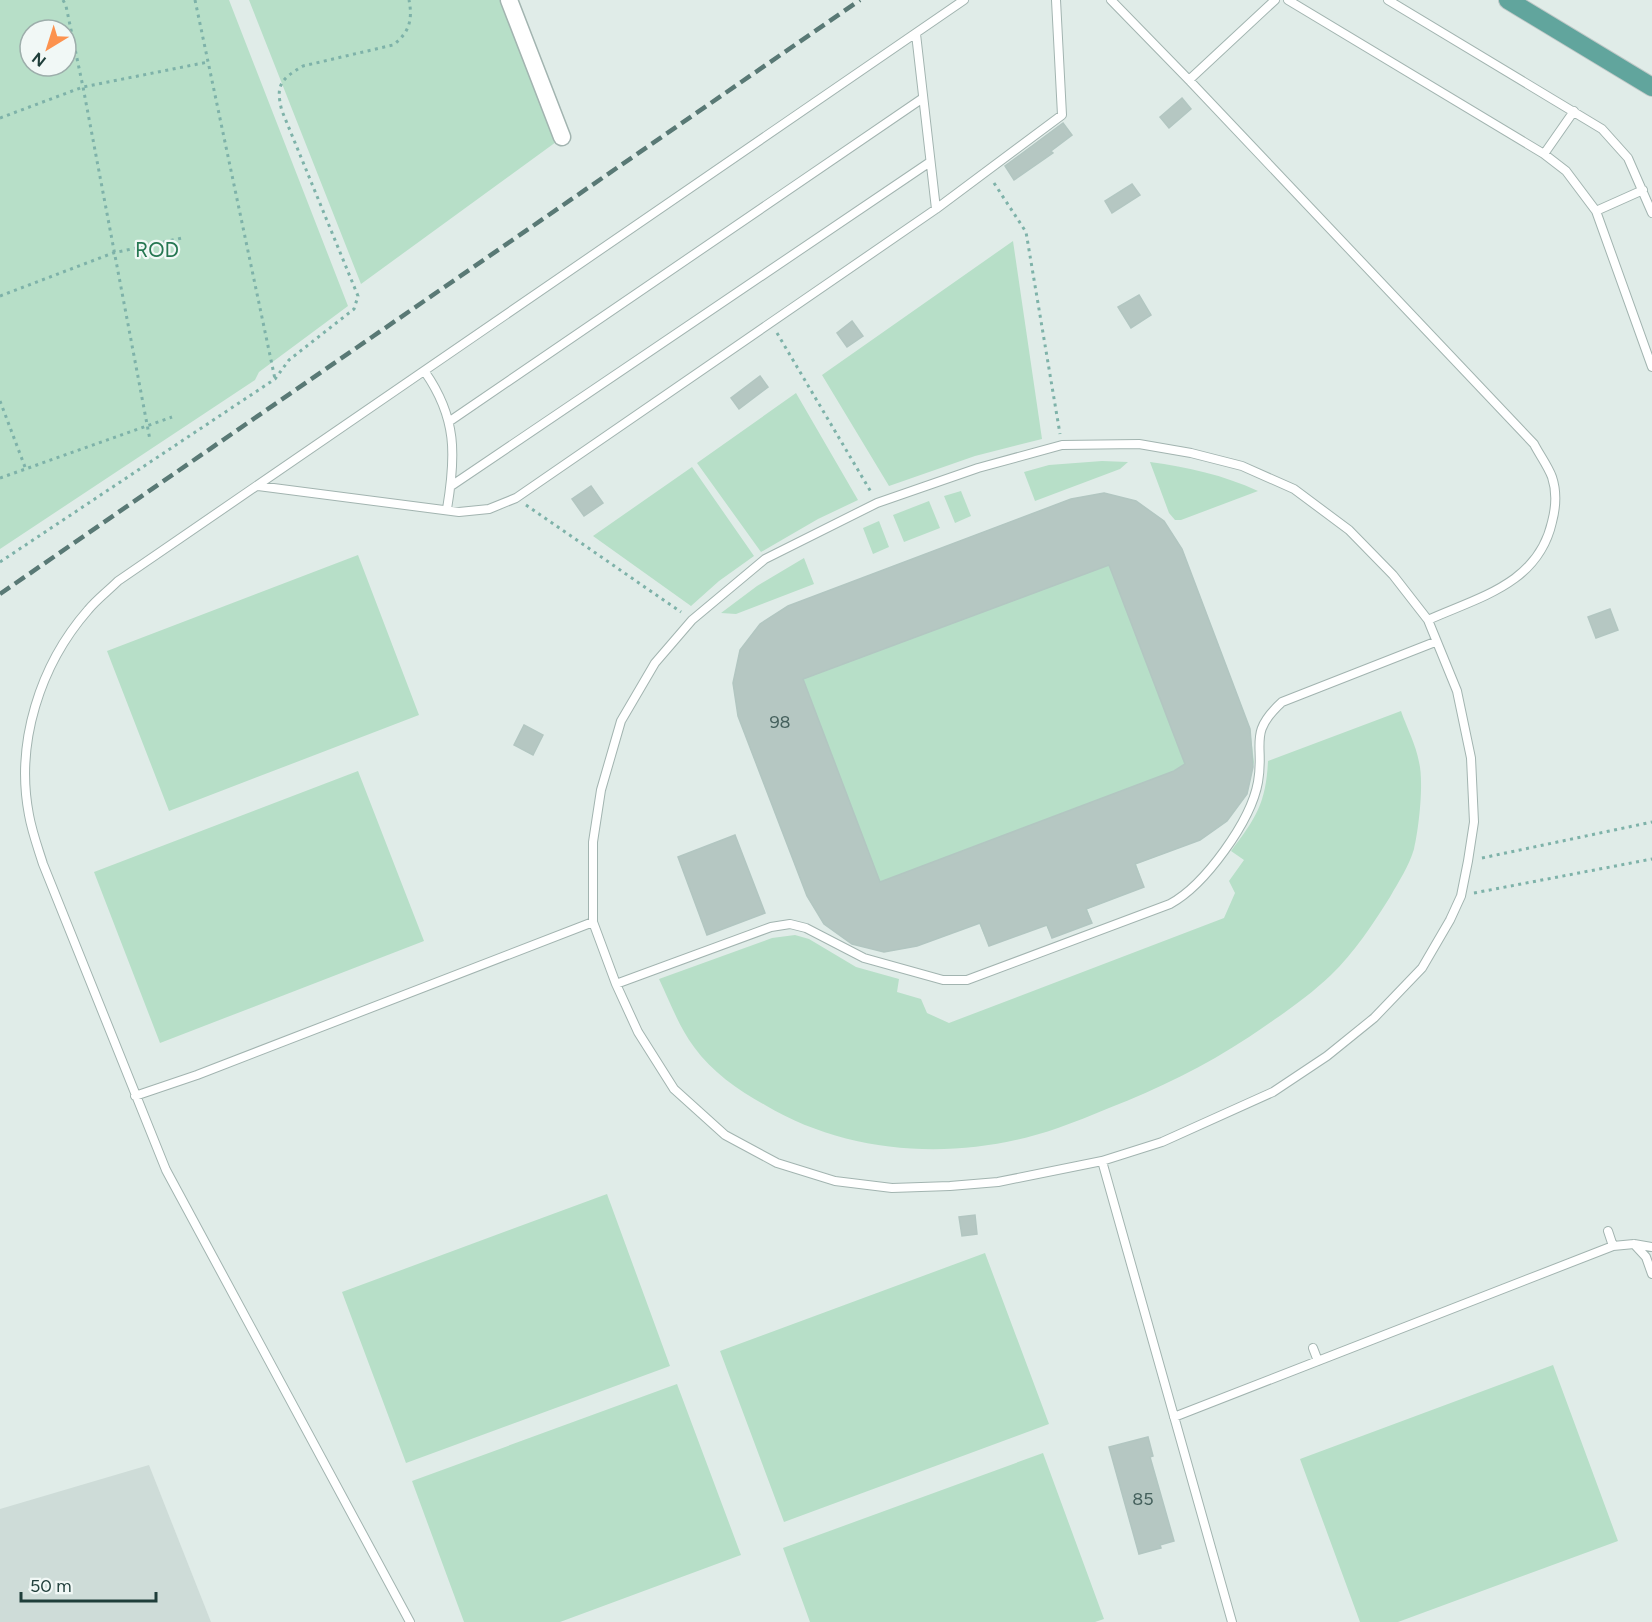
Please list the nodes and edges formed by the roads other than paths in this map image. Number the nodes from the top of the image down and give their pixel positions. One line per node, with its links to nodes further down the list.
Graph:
1 (509, 0): 14 (street)
2 (964, 0): 9 (lane)
3 (1056, 0): 18 (lane)
4 (1111, 0): 10 (lane)
5 (1275, 0): 10 (lane)
6 (1288, 0): 15 (lane)
7 (1388, 0): 13 (lane)
8 (1508, 0): 11 (main road)
9 (916, 34): 12 (lane); 22 (lane)
10 (1189, 80): 27 (lane)
11 (1652, 87)
12 (923, 98): 16 (lane); 23 (lane)
13 (1574, 111): 15 (lane); 17 (lane)
14 (562, 137)
15 (1544, 154): 19 (lane)
16 (930, 162): 18 (lane); 25 (lane)
17 (1643, 190): 19 (lane); 20 (lane)
18 (936, 209): 26 (lane)
19 (1596, 210): 21 (lane)
20 (1652, 213)
21 (1652, 368)
22 (424, 372): 23 (lane); 24 (lane)
23 (450, 421): 25 (lane)
24 (258, 486): 26 (lane); 31 (lane)
25 (451, 486): 26 (lane)
26 (447, 509)
27 (1428, 620): 28 (lane); 29 (lane)
28 (1435, 642): 30 (lane); 32 (lane)
29 (593, 922): 30 (lane); 31 (lane)
30 (616, 984): 32 (lane)
31 (135, 1096): 41 (lane)
32 (1102, 1161): 40 (lane)
33 (1608, 1231): 35 (lane)
34 (1634, 1244): 35 (lane); 36 (lane); 37 (lane)
35 (1613, 1246): 39 (lane)
36 (1652, 1247)
37 (1652, 1274)
38 (1313, 1348): 39 (lane)
39 (1318, 1361): 40 (lane)
40 (1174, 1418): 42 (lane)
41 (410, 1622)
42 (1232, 1622)

